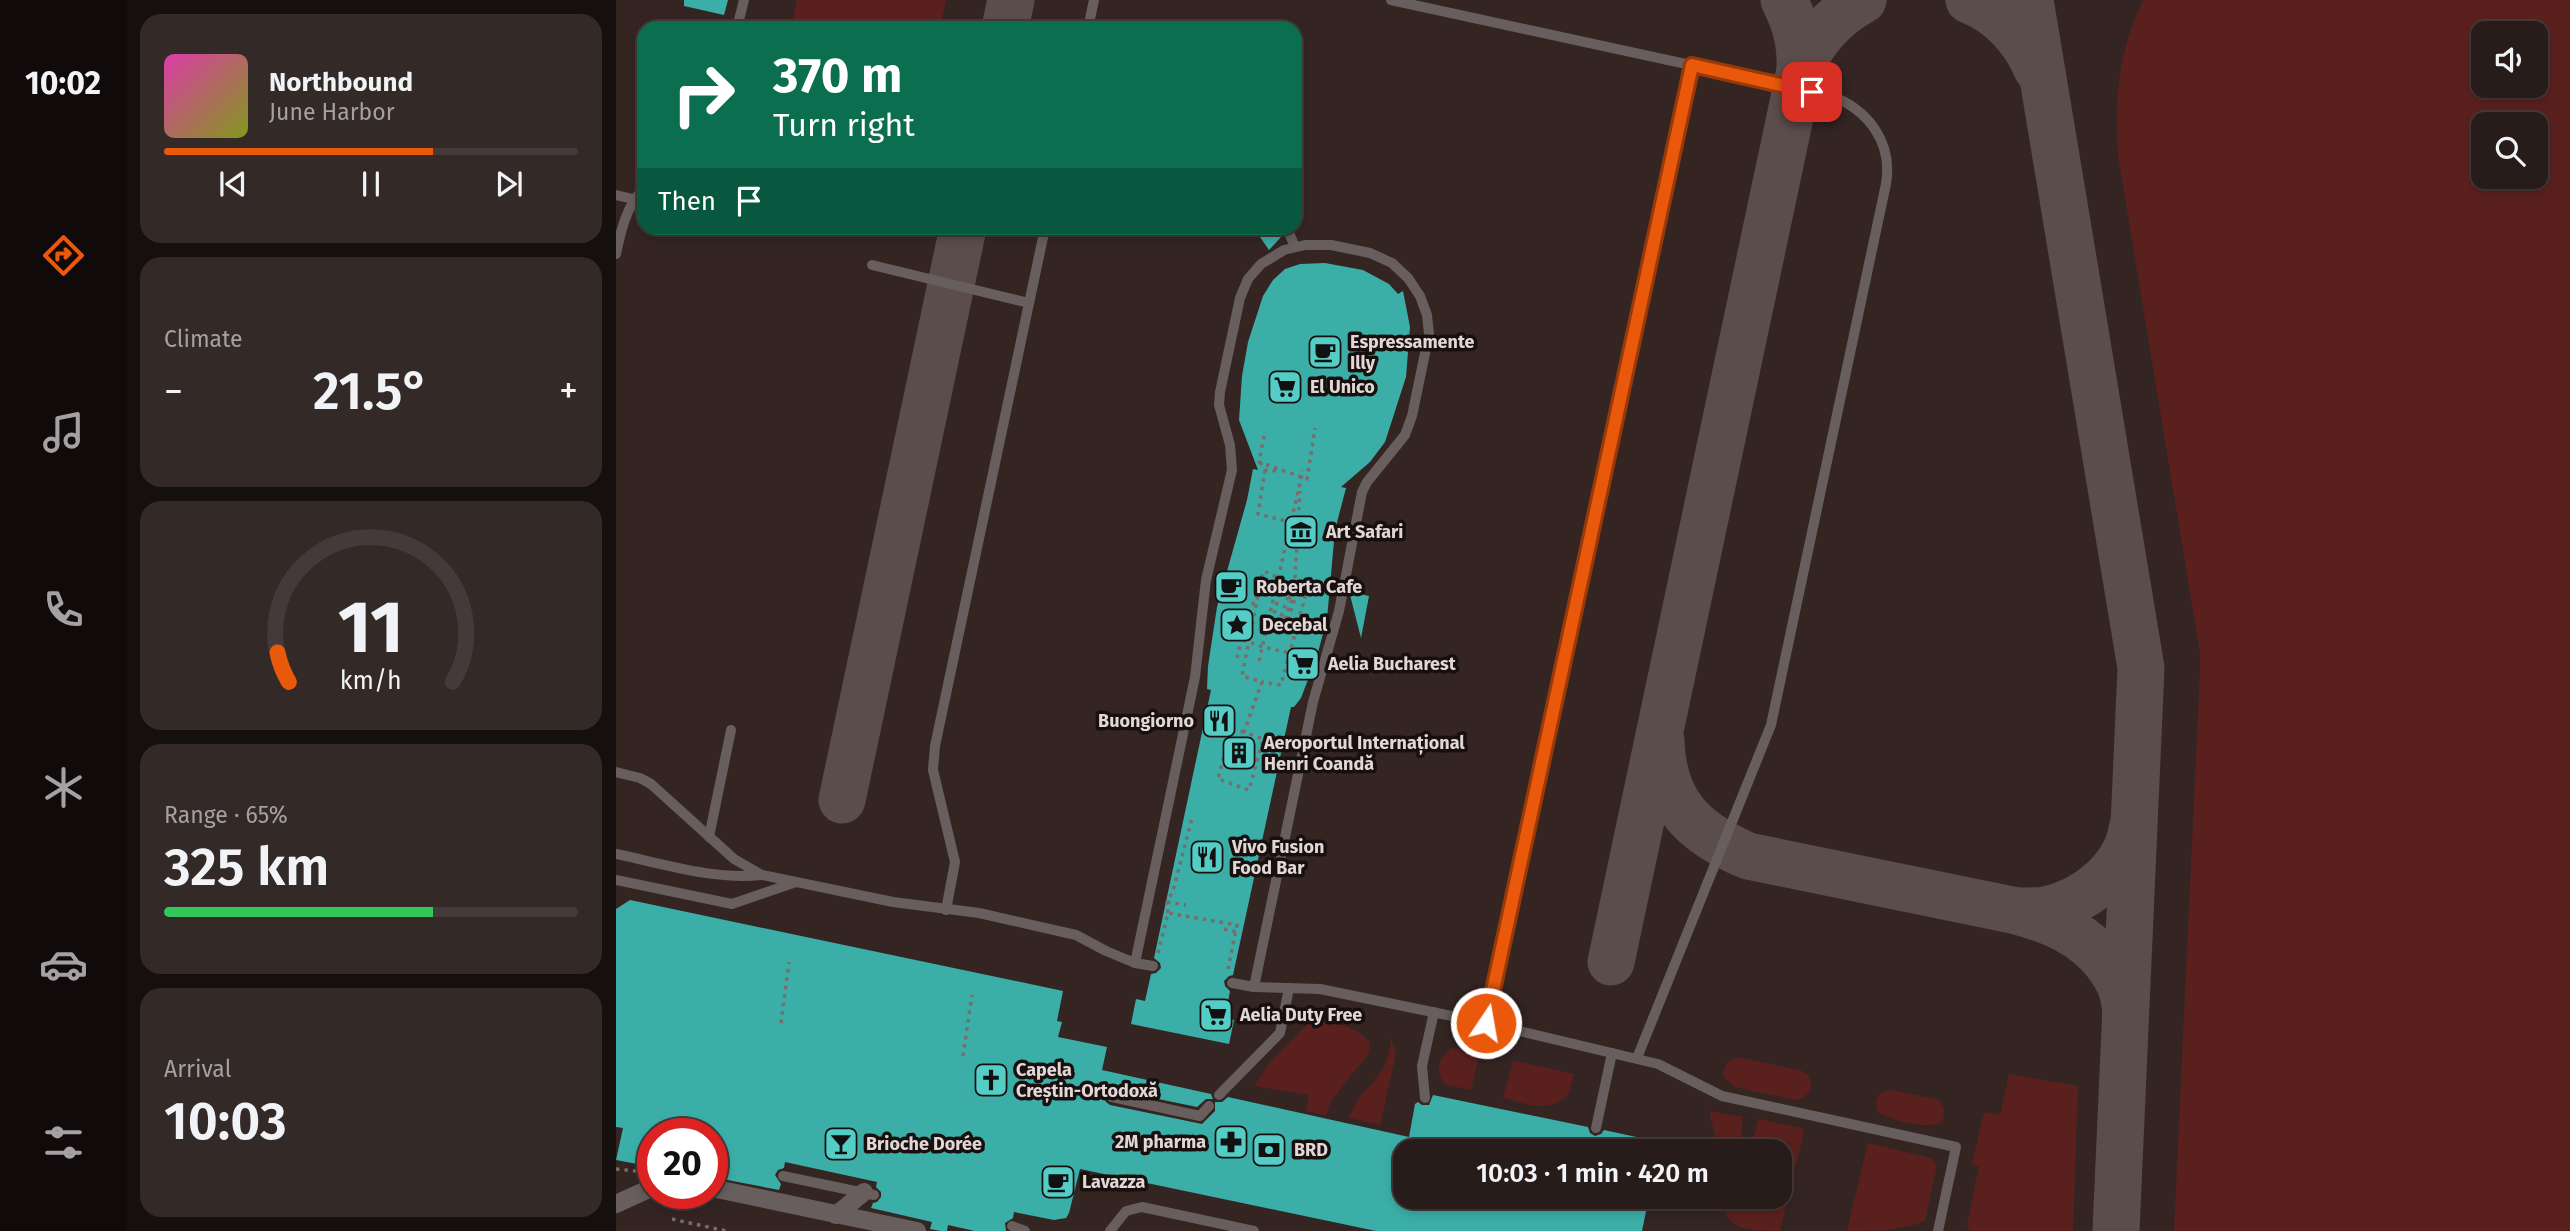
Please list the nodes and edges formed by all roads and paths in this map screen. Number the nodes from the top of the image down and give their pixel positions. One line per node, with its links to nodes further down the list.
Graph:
1 (744, 0): 5 (lane)
2 (1094, 0): 6 (lane)
3 (1391, 0): 4 (lane)
4 (1407, 2): 7 (lane)
5 (739, 21)
6 (1090, 21)
7 (1692, 65): 63 (lane); 66 (lane)
8 (616, 195): 10 (lane)
9 (637, 196): 10 (lane)
10 (634, 199): 14 (lane)
11 (1044, 235): 16 (lane)
12 (1290, 235): 13 (lane)
13 (1295, 247): 55 (lane); 58 (lane)
14 (616, 251)
15 (872, 265): 16 (lane)
16 (1029, 303): 49 (lane)
17 (1315, 428): 18 (path)
18 (1264, 436)
19 (1260, 460): 20 (path)
20 (1265, 470): 22 (path); 32 (path)
21 (1300, 491): 25 (path)
22 (1305, 526)
23 (1296, 576): 24 (path)
24 (1283, 580): 28 (path); 29 (path)
25 (1293, 596): 29 (path); 37 (path); 37 (path)
26 (1304, 598): 33 (path)
27 (1235, 623): 28 (path)
28 (1246, 623): 31 (path)
29 (1280, 628): 30 (path)
30 (1284, 633)
31 (1243, 640): 32 (path); 34 (path)
32 (1262, 648): 33 (path); 35 (path)
33 (1289, 653): 36 (path)
34 (1237, 658)
35 (1259, 661)
36 (1283, 670)
37 (1262, 682): 39 (path)
38 (731, 730): 42 (lane)
39 (1244, 732): 39 (path)
40 (616, 772): 42 (lane)
41 (1192, 818): 47 (path)
42 (709, 837): 44 (lane)
43 (616, 854): 44 (lane)
44 (762, 875): 46 (lane)
45 (616, 880): 46 (lane)
46 (796, 882): 49 (lane)
47 (1167, 902): 48 (path); 50 (path)
48 (1186, 905)
49 (946, 910): 55 (lane)
50 (1167, 913): 52 (path); 53 (path)
51 (1224, 929): 52 (path)
52 (1237, 932): 57 (path)
53 (1158, 955)
54 (789, 962): 62 (path)
55 (1135, 963): 56 (lane)
56 (1153, 966)
57 (1230, 977): 58 (lane)
58 (1254, 987): 59 (lane)
59 (1289, 988): 61 (lane); 67 (lane)
60 (972, 995): 65 (path)
61 (1434, 1012): 63 (lane); 69 (lane)
62 (781, 1023)
63 (1486, 1023): 64 (lane)
64 (1612, 1053): 66 (lane); 71 (lane)
65 (963, 1056)
66 (1637, 1058): 87 (lane)
67 (1219, 1095)
68 (1112, 1097): 70 (lane)
69 (1424, 1098)
70 (1209, 1106)
71 (1596, 1128)
72 (616, 1168): 73 (path)
73 (637, 1171)
74 (783, 1176): 77 (lane)
75 (728, 1191): 79 (street)
76 (637, 1194): 78 (street)
77 (869, 1194): 79 (street)
78 (616, 1203)
79 (836, 1215): 83 (street)
80 (672, 1219): 82 (path)
81 (1012, 1226): 84 (lane)
82 (726, 1231)
83 (917, 1231)
84 (1025, 1231)
85 (1110, 1231): 86 (lane)
86 (1254, 1231)
87 (1938, 1231)

